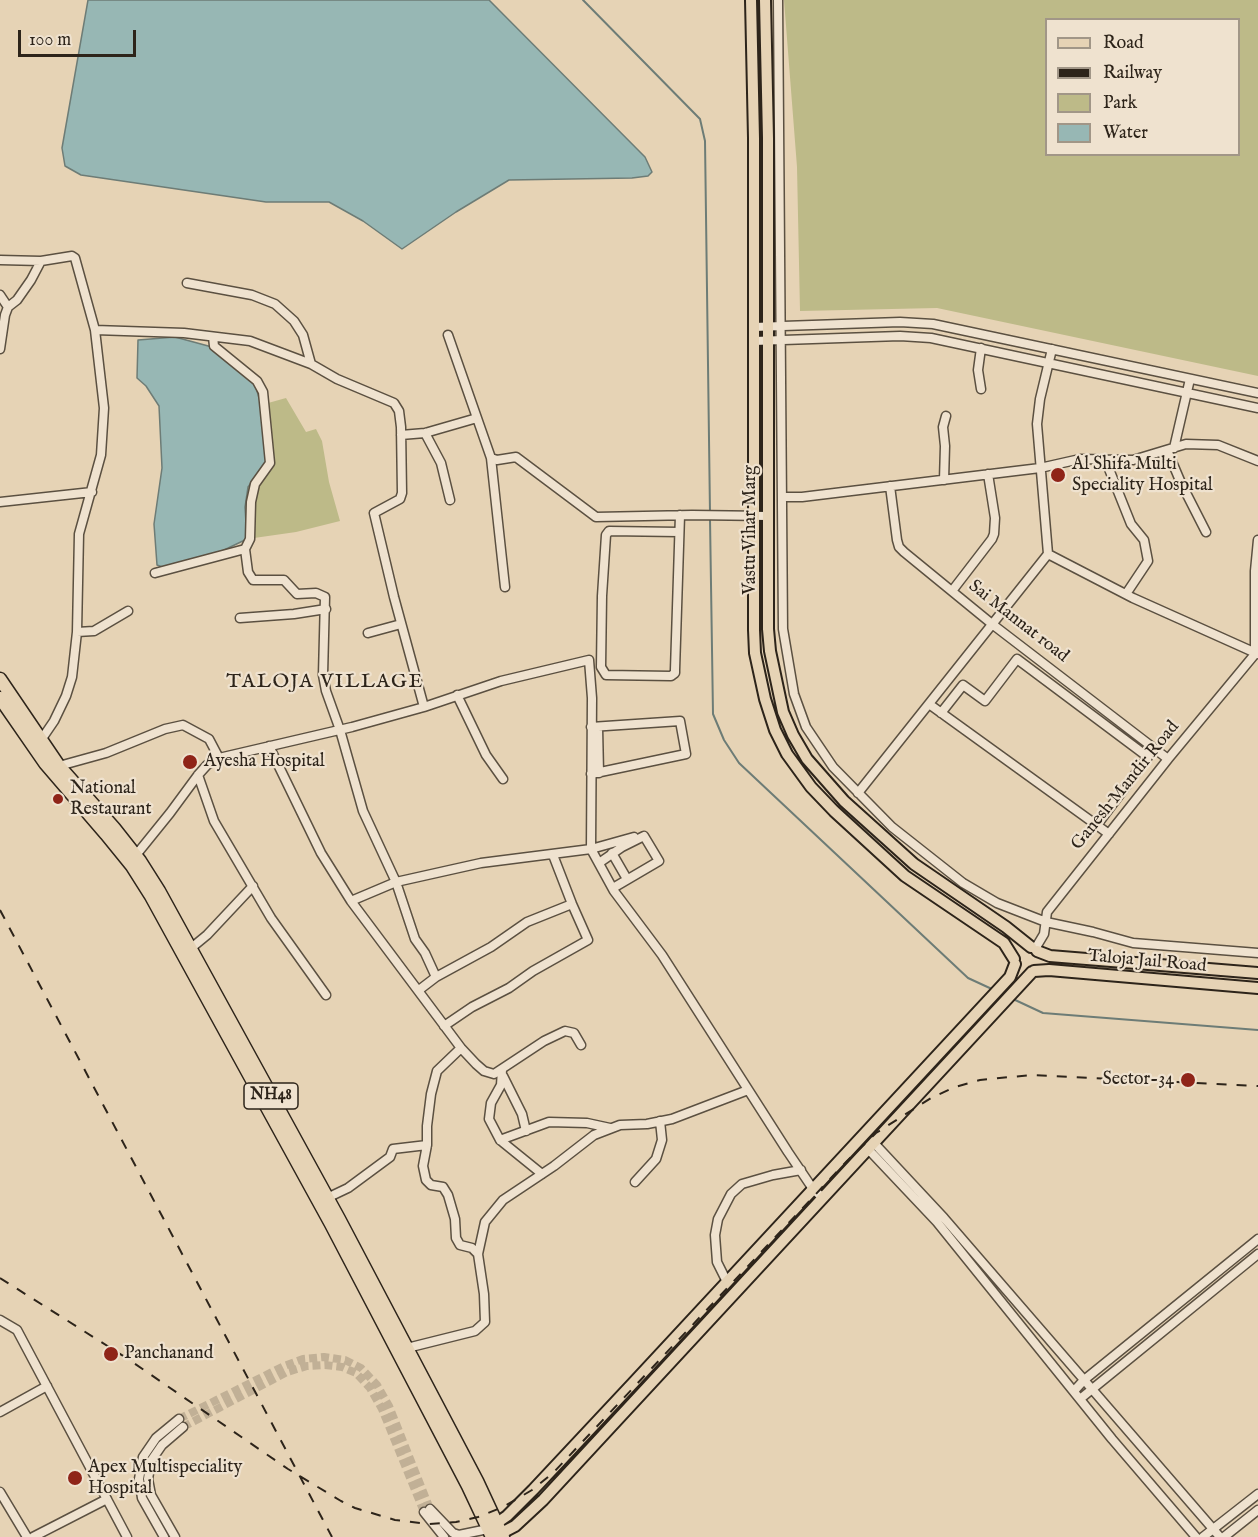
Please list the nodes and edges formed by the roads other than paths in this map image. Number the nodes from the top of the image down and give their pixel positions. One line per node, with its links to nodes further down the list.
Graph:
1 (751, 0): 10 (main road)
2 (765, 0): 11 (main road, Vastu Vihar Marg)
3 (778, 0): 9 (street)
4 (0, 260): 5 (street)
5 (40, 261): 8 (street); 12 (street)
6 (187, 283): 23 (street)
7 (0, 295): 8 (street)
8 (8, 307): 20 (street)
9 (781, 326): 11 (street); 15 (street); 19 (street)
10 (754, 327): 11 (street); 16 (main road)
11 (768, 327): 17 (main road, Vastu Vihar Marg)
12 (95, 330): 14 (street); 42 (street)
13 (448, 335): 31 (street)
14 (213, 337): 23 (street); 52 (street)
15 (781, 340): 17 (street); 18 (street); 43 (street)
16 (754, 341): 17 (street); 47 (main road)
17 (768, 341): 48 (main road, Vastu Vihar Marg)
18 (981, 348): 22 (street); 26 (street)
19 (1052, 349): 21 (street); 22 (street)
20 (0, 350)
21 (1103, 360): 24 (street); 25 (street)
22 (1048, 362): 24 (street); 38 (street)
23 (312, 364): 33 (street)
24 (1098, 373): 27 (street)
25 (1190, 379): 27 (street); 28 (street)
26 (981, 388)
27 (1186, 392): 29 (street); 34 (street)
28 (1258, 393)
29 (1258, 408)
30 (946, 416): 40 (street)
31 (477, 418): 32 (street); 35 (street)
32 (425, 433): 33 (street); 44 (street)
33 (401, 435): 62 (street)
34 (1171, 449): 36 (street); 37 (street); 50 (street)
35 (491, 458): 46 (street); 56 (street)
36 (1105, 459): 38 (street); 58 (street)
37 (1258, 461)
38 (1040, 468): 39 (street); 53 (street)
39 (988, 474): 40 (street); 57 (street)
40 (944, 480): 41 (street)
41 (890, 486): 43 (street); 57 (street, Sai Mannat road)
42 (92, 492): 45 (street); 64 (street)
43 (783, 497): 83 (street)
44 (450, 500)
45 (0, 501)
46 (680, 515): 47 (street); 49 (street)
47 (753, 516): 48 (street); 102 (main road)
48 (768, 516): 100 (main road, Vastu Vihar Marg)
49 (680, 532): 49 (street)
50 (1206, 532)
51 (1258, 540): 54 (street)
52 (245, 549): 55 (street); 59 (street)
53 (1048, 554): 58 (street); 63 (street)
54 (1256, 571): 66 (street)
55 (155, 573)
56 (505, 587)
57 (952, 591): 63 (street, Sai Mannat road)
58 (1126, 594): 66 (street)
59 (326, 609): 61 (street); 74 (street)
60 (128, 611): 64 (street)
61 (240, 618)
62 (401, 624): 65 (street); 71 (street)
63 (992, 624): 70 (street); 78 (street, Sai Mannat road)
64 (77, 632): 75 (street)
65 (368, 633)
66 (1257, 654): 78 (street, Ganesh Mandir Road)
67 (0, 680): 75 (highway, NH48)
68 (457, 695): 71 (street); 73 (street); 82 (street)
69 (0, 698): 75 (highway, NH48)
70 (929, 704): 72 (street); 83 (street)
71 (424, 707): 74 (street)
72 (941, 713): 84 (street); 84 (street)
73 (595, 727): 80 (street); 80 (street)
74 (340, 730): 76 (street); 93 (street)
75 (38, 745): 79 (highway, NH48); 90 (highway, NH48)
76 (269, 746): 77 (street); 96 (street)
77 (219, 758): 79 (street); 81 (street)
78 (1168, 759): 85 (street, Ganesh Mandir Road)
79 (59, 766): 90 (highway, NH48)
80 (595, 773): 87 (street)
81 (198, 775): 90 (street); 94 (street)
82 (502, 778)
83 (858, 793): 98 (street)
84 (1097, 825): 85 (street)
85 (1109, 834): 98 (street, Ganesh Mandir Road)
86 (634, 837): 87 (street)
87 (591, 849): 89 (street); 91 (street)
88 (612, 854): 91 (street); 92 (street); 92 (street)
89 (553, 855): 93 (street); 97 (street)
90 (132, 859): 99 (highway, NH48); 143 (highway, NH48)
91 (599, 863): 95 (street)
92 (627, 879): 95 (street)
93 (396, 882): 96 (street); 105 (street)
94 (253, 886): 99 (street); 108 (street)
95 (613, 888): 113 (street)
96 (351, 901): 107 (street)
97 (572, 904): 105 (street); 109 (street)
98 (1046, 922): 100 (street, Ganesh Mandir Road); 101 (street)
99 (190, 949): 124 (highway, NH48)
100 (1034, 949): 102 (main road); 103 (main road); 104 (main road, Taloja Jail Road)
101 (1258, 953)
102 (1015, 962): 103 (main road); 123 (main road)
103 (1033, 972): 106 (main road, Taloja Jail Road); 119 (main road)
104 (1258, 973)
105 (436, 977): 107 (street)
106 (1258, 988)
107 (419, 990): 109 (street)
108 (326, 995)
109 (444, 1026): 111 (street)
110 (582, 1045): 112 (street)
111 (461, 1048): 112 (street); 118 (street)
112 (502, 1072): 116 (street); 117 (street)
113 (748, 1090): 114 (street); 120 (street)
114 (660, 1121): 115 (street); 122 (street)
115 (611, 1129): 116 (street); 121 (street)
116 (526, 1131): 117 (street)
117 (500, 1140): 121 (street)
118 (427, 1144): 124 (street); 127 (street)
119 (871, 1146): 125 (main road); 132 (street); 135 (street)
120 (801, 1170): 123 (street); 129 (street)
121 (542, 1174): 127 (street)
122 (635, 1182)
123 (813, 1189): 125 (street); 129 (main road)
124 (327, 1198): 131 (highway, NH48)
125 (823, 1198): 143 (main road)
126 (1258, 1239): 132 (street)
127 (478, 1254): 131 (street)
128 (1258, 1254): 134 (street)
129 (727, 1281): 143 (main road)
130 (0, 1320): 133 (street)
131 (406, 1347): 143 (highway, NH48)
132 (1084, 1380): 134 (street); 135 (street)
133 (46, 1386): 137 (street); 140 (street)
134 (1092, 1390): 136 (street); 142 (street)
135 (1074, 1391): 136 (street)
136 (1080, 1399): 150 (street)
137 (0, 1412)
138 (0, 1492): 144 (street)
139 (1258, 1494): 142 (street)
140 (107, 1499): 145 (street); 146 (street)
141 (1258, 1510): 152 (street)
142 (1212, 1529): 151 (street); 152 (street)
143 (496, 1533): 149 (street)
144 (27, 1537)
145 (33, 1537)
146 (127, 1537)
147 (164, 1537): 148 (street)
148 (174, 1537)
149 (444, 1537)
150 (1196, 1537)
151 (1203, 1537)
152 (1222, 1537)

